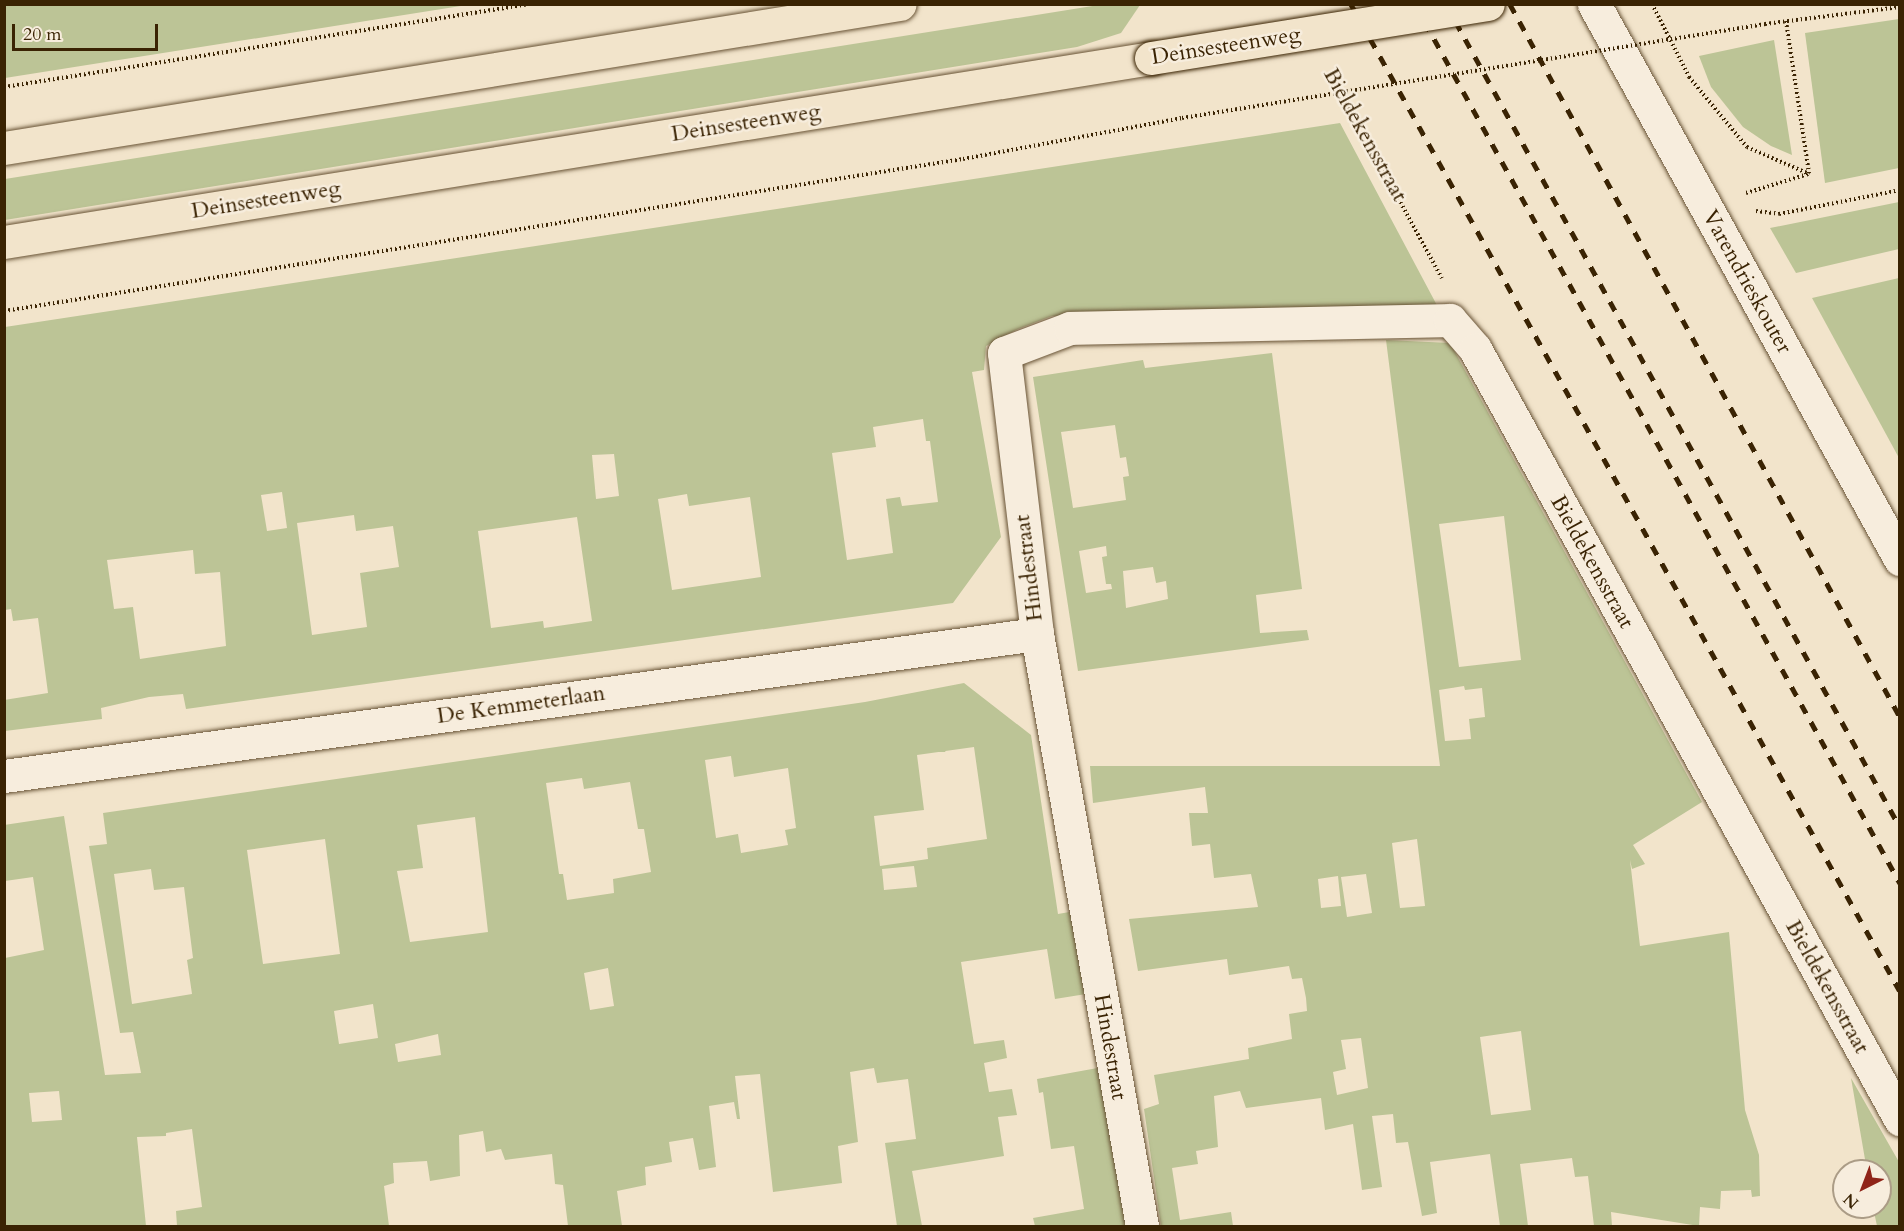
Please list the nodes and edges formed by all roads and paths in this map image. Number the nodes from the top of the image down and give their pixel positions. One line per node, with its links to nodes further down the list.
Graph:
1 (530, 4): 9 (path)
2 (900, 4): 10 (highway)
3 (1488, 4): 15 (highway, Deinsesteenweg, bridge)
4 (1594, 4): 14 (street, Varendrieskouter)
5 (1652, 4): 11 (path)
6 (1899, 7): 7 (path)
7 (1786, 21): 11 (path); 16 (path, bridge)
8 (1325, 64): 17 (path, Bieldekensstraat)
9 (4, 87)
10 (4, 148)
11 (1809, 174): 13 (path)
12 (1899, 190): 13 (path)
13 (1744, 200): 14 (path)
14 (1710, 215): 18 (street, Varendrieskouter)
15 (4, 242)
16 (4, 311)
17 (1450, 320): 19 (street, Hindestraat); 21 (street, Bieldekensstraat)
18 (1899, 559)
19 (1037, 634): 20 (street, De Kemmeterlaan); 22 (street, Hindestraat)
20 (4, 776)
21 (1899, 1119)
22 (1142, 1227)

